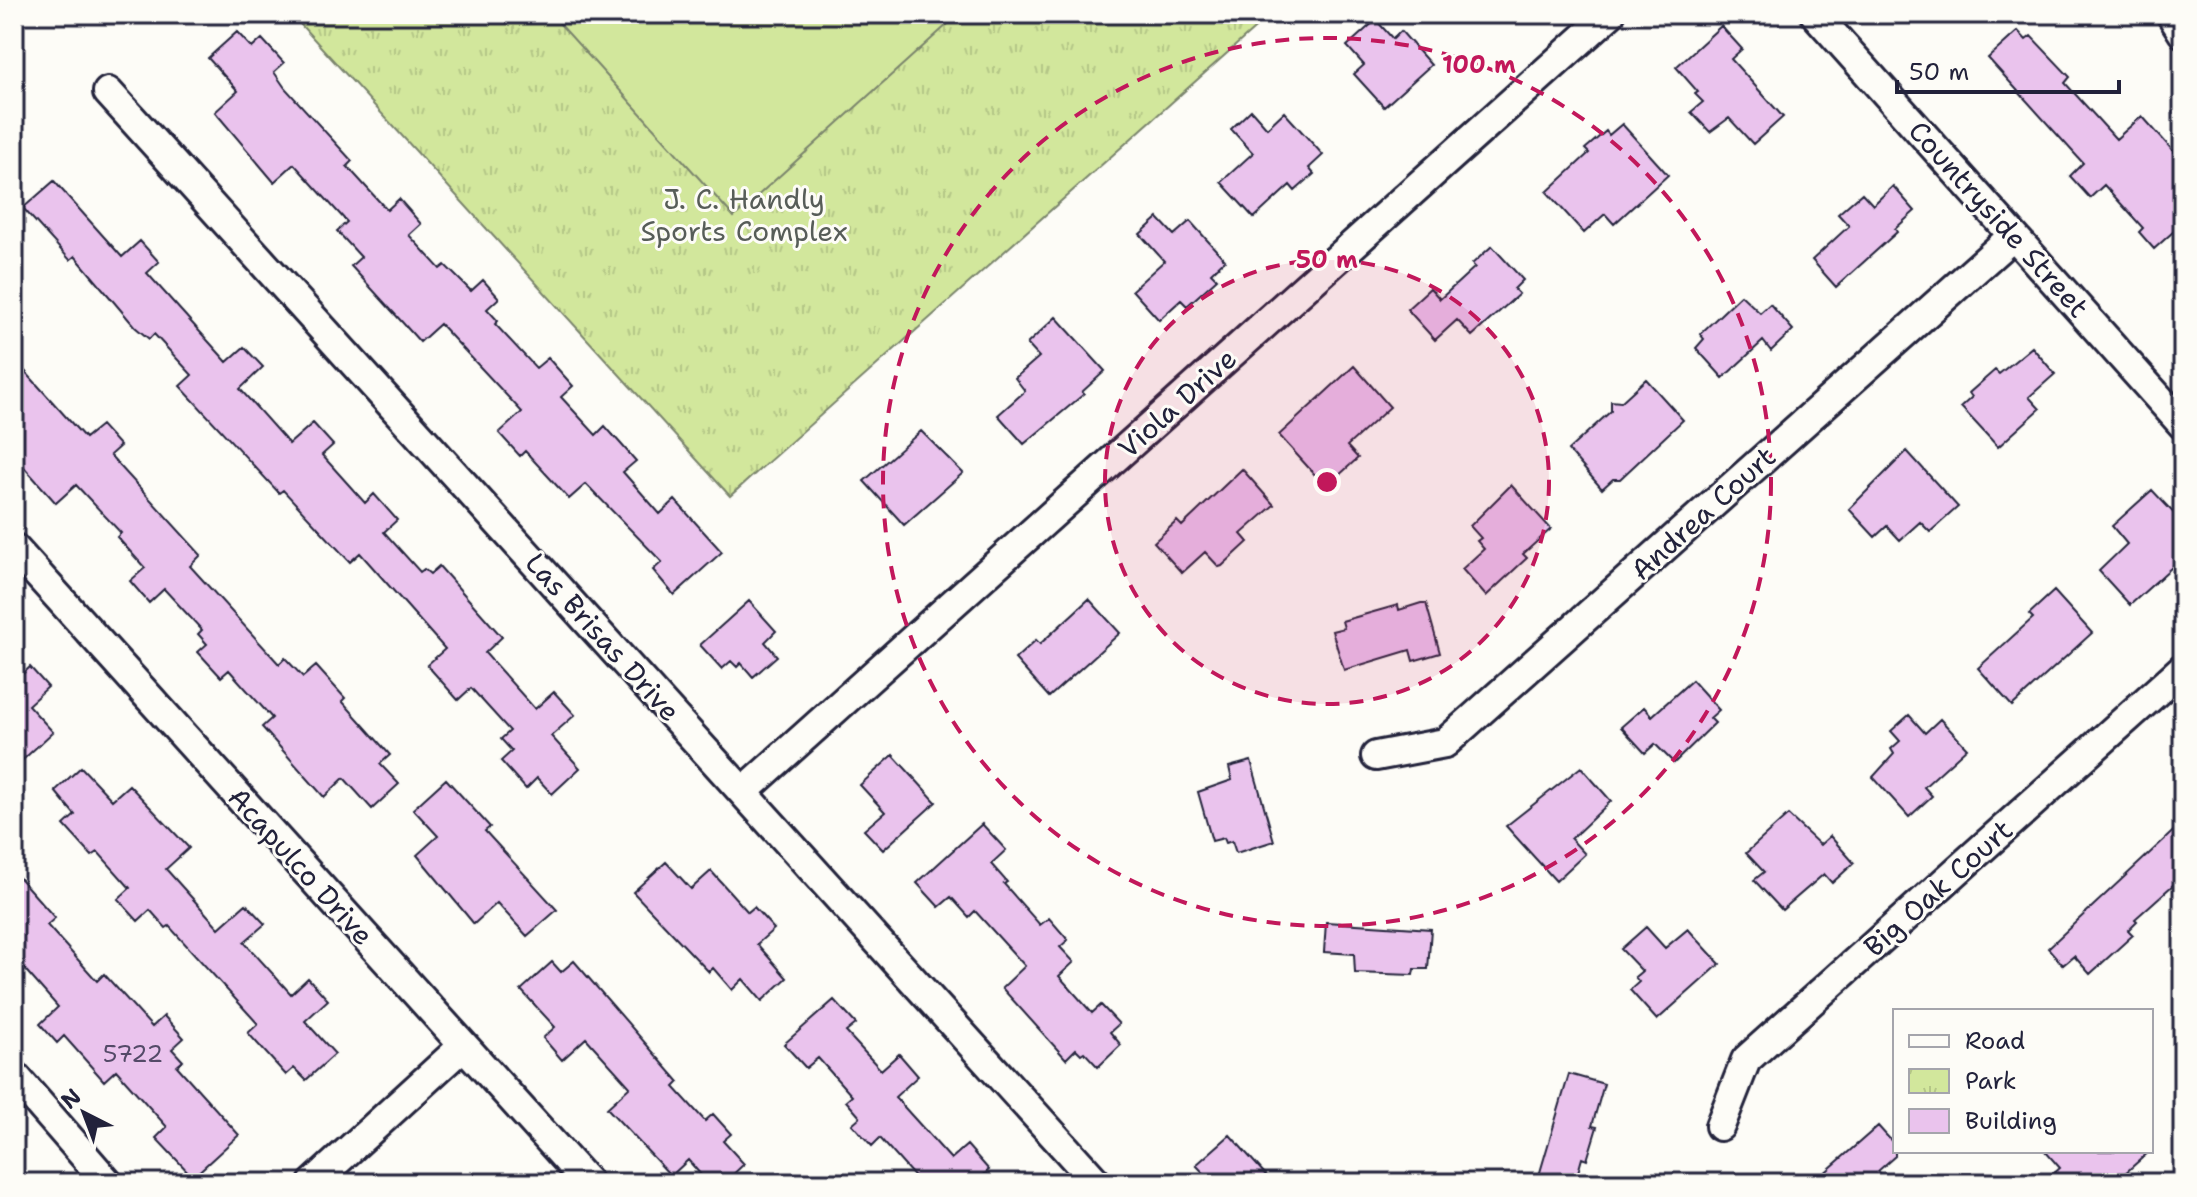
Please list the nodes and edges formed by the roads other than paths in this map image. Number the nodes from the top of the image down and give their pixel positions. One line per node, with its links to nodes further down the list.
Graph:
1 (1610, 14): 11 (street, Viola Drive)
2 (1815, 14): 6 (street, Countryside Street)
3 (2171, 14): 4 (street)
4 (2183, 33)
5 (108, 92): 11 (street, Las Brisas Drive)
6 (2013, 236): 7 (street, Countryside Street); 10 (street, Andrea Court)
7 (2183, 425)
8 (14, 548): 12 (street, Acapulco Drive)
9 (2183, 668): 14 (street, Big Oak Court)
10 (1376, 756)
11 (744, 791): 18 (street, Las Brisas Drive)
12 (463, 1046): 16 (street); 17 (street, Acapulco Drive)
13 (14, 1075): 15 (street)
14 (1720, 1126)
15 (108, 1183)
16 (313, 1183)
17 (588, 1183)
18 (1097, 1183)

